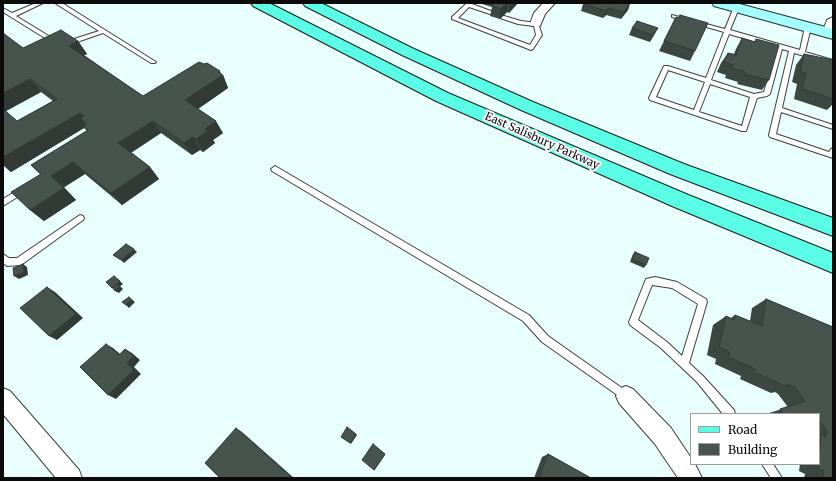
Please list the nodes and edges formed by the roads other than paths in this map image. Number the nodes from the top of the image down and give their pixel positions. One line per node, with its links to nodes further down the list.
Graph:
1 (40, 3): 11 (lane)
2 (58, 3): 17 (lane)
3 (258, 3): 36 (main road, East Salisbury Parkway)
4 (549, 3): 14 (street)
5 (719, 3): 8 (main road)
6 (470, 4): 10 (lane); 14 (lane)
7 (317, 6): 34 (main road)
8 (736, 8): 15 (main road); 18 (lane)
9 (3, 10): 11 (lane)
10 (493, 14)
11 (11, 16): 17 (lane)
12 (674, 16): 18 (lane)
13 (502, 17): 14 (lane)
14 (536, 24)
15 (808, 27): 16 (main road); 21 (lane)
16 (831, 29)
17 (104, 31): 22 (lane)
18 (727, 31): 19 (lane); 24 (lane)
19 (780, 46): 20 (lane); 25 (lane)
20 (792, 50): 21 (lane); 26 (lane)
21 (802, 53): 23 (lane)
22 (153, 62)
23 (833, 62)
24 (708, 81): 25 (lane); 27 (lane); 27 (lane)
25 (754, 96): 27 (lane)
26 (778, 109): 28 (lane); 29 (lane)
27 (696, 112)
28 (833, 127)
29 (833, 151)
30 (276, 169): 38 (lane)
31 (28, 186): 32 (lane)
32 (3, 203)
33 (80, 218): 35 (lane)
34 (833, 227)
35 (3, 258)
36 (833, 263)
37 (684, 365): 37 (lane); 40 (lane)
38 (626, 396): 43 (street)
39 (3, 398): 42 (street)
40 (729, 413)
41 (768, 465): 44 (lane)
42 (71, 478)
43 (691, 478)
44 (777, 478)

